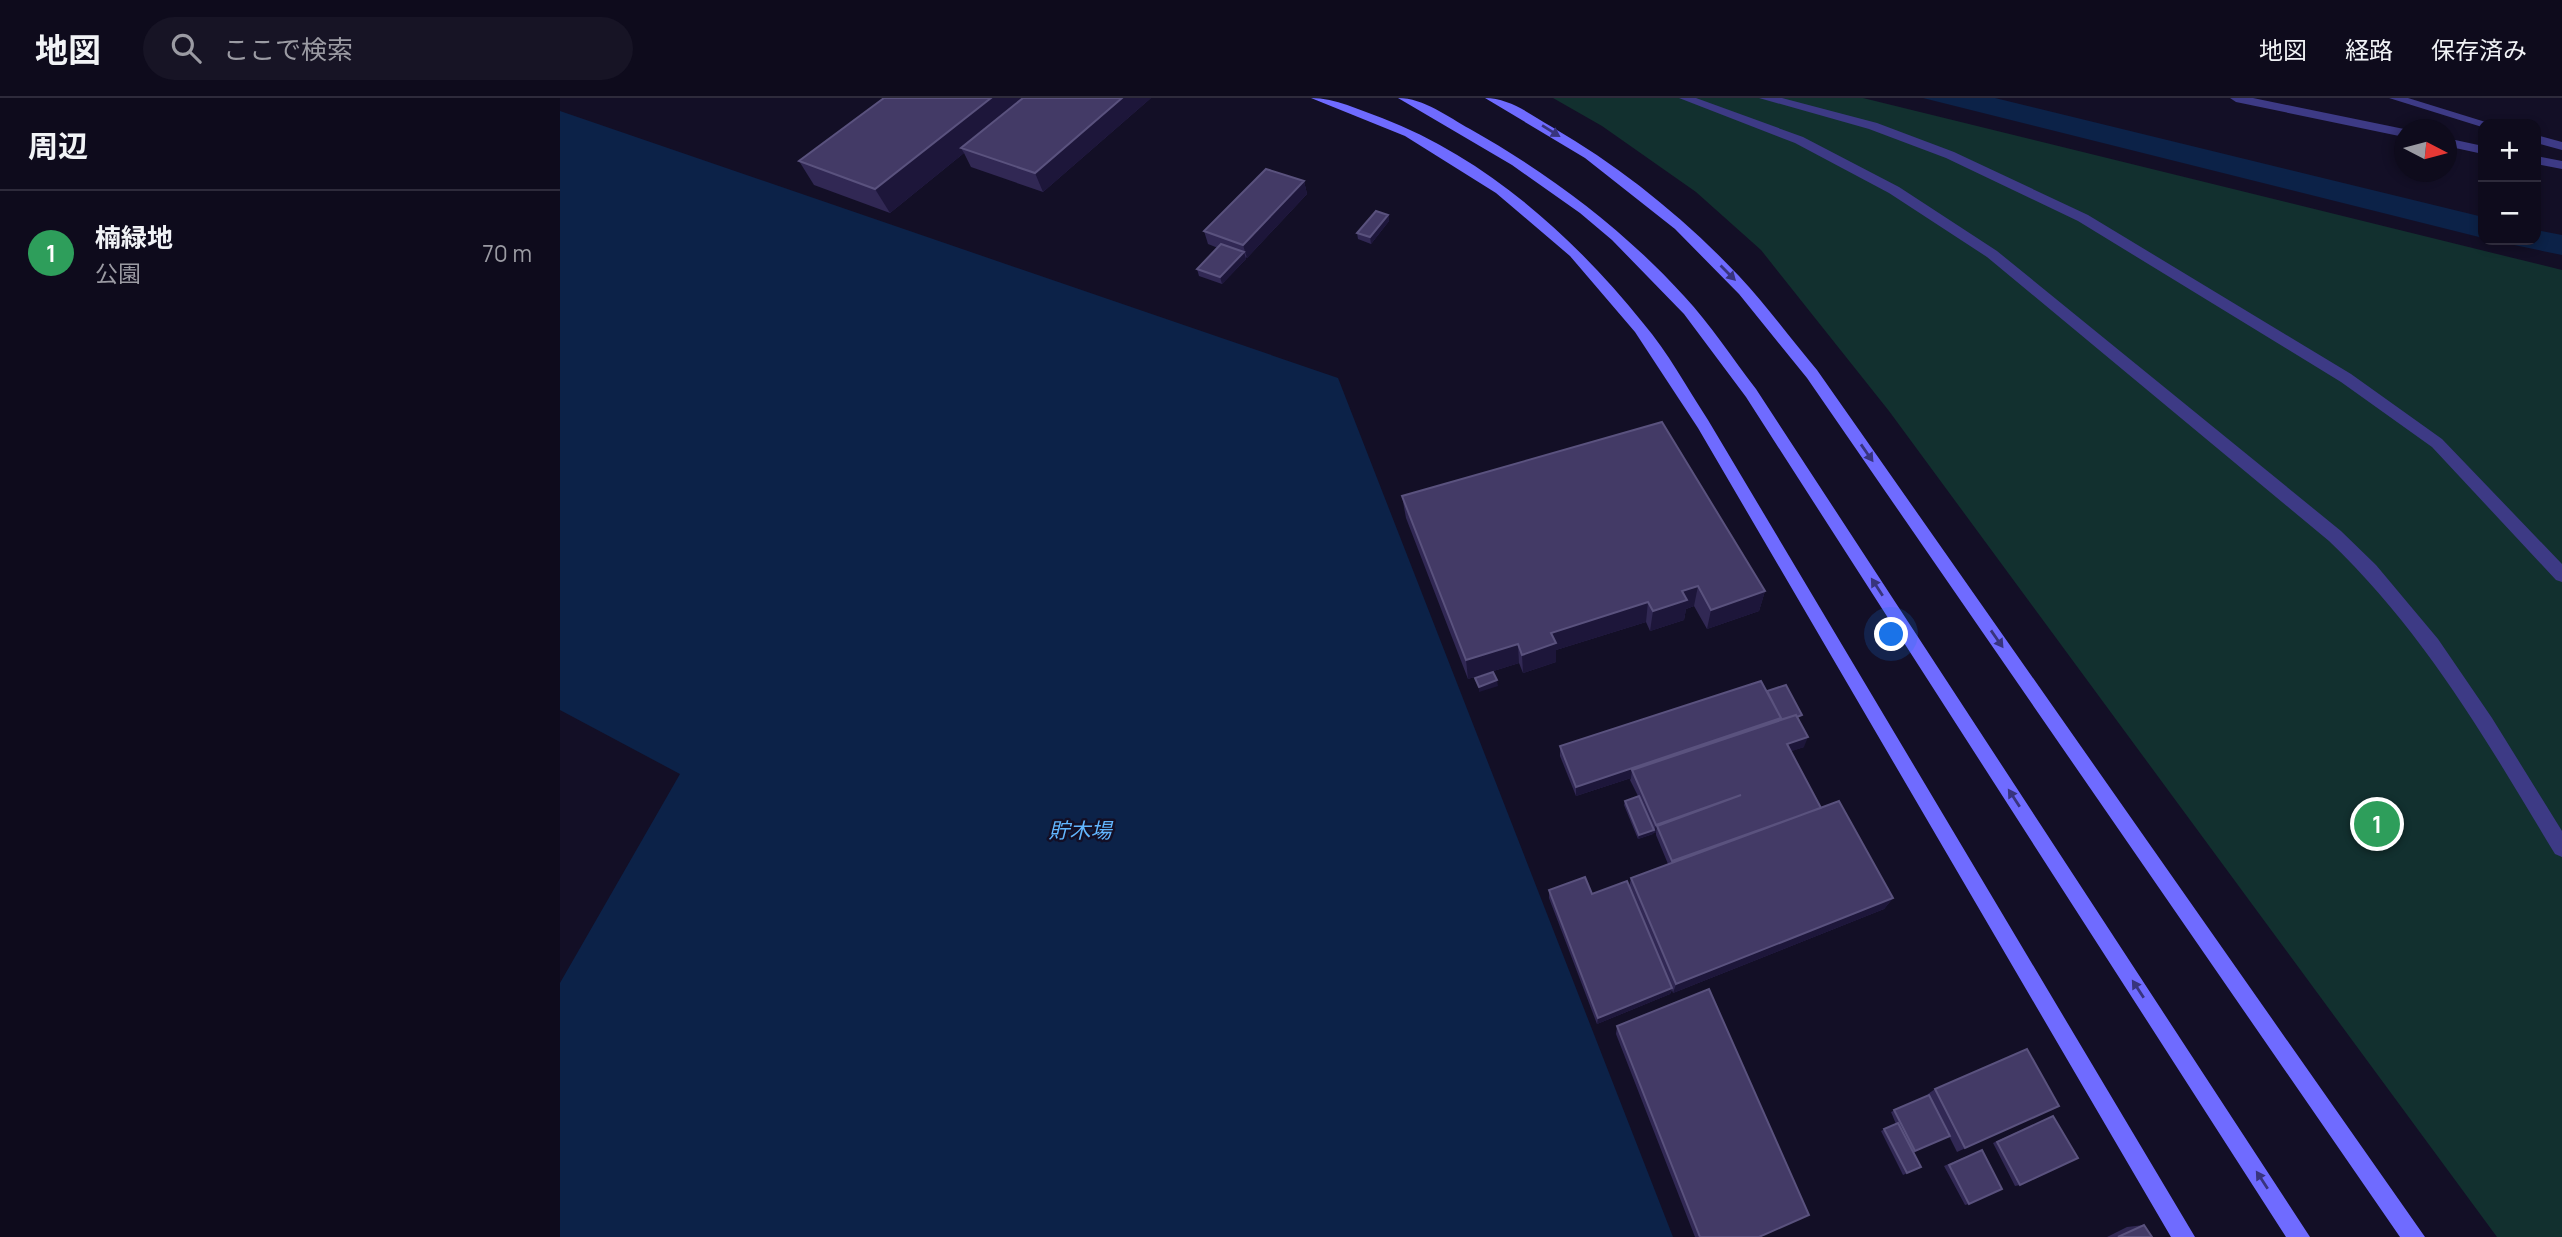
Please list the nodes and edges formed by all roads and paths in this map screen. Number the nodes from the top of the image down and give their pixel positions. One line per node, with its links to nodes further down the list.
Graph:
1 (1317, 98): 18 (street)
2 (1404, 98): 19 (street, one-way to 2)
3 (1491, 98): 20 (street, one-way to 20)
4 (1685, 98): 17 (street)
5 (1765, 98): 16 (street)
6 (2236, 98): 9 (street)
7 (2395, 98): 8 (street)
8 (2478, 122)
9 (2394, 131)
10 (2541, 140): 12 (street)
11 (2457, 144): 13 (street)
12 (2562, 146)
13 (2478, 149)
14 (2541, 161): 15 (street)
15 (2562, 165)
16 (2562, 575)
17 (2562, 848)
18 (2184, 1237)
19 (2299, 1237)
20 (2414, 1237)

